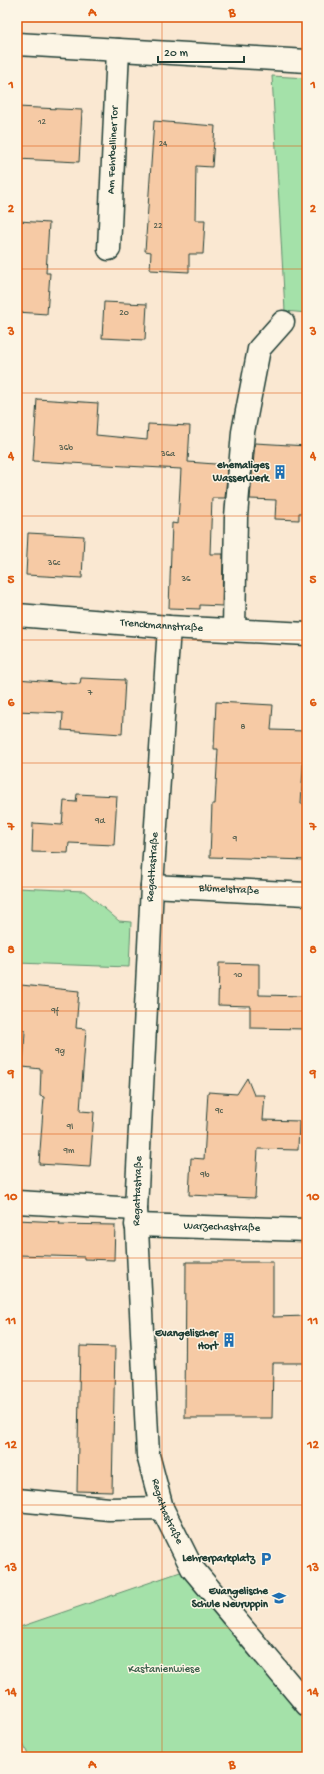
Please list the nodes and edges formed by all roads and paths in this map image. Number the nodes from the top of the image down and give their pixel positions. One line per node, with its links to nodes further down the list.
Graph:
1 (17, 44): 2 (street)
2 (118, 50): 3 (street); 4 (street, Am Fehrbelliner Tor)
3 (307, 61)
4 (109, 249)
5 (283, 322): 8 (street)
6 (17, 615): 7 (street, Trenckmannstraße)
7 (169, 627): 8 (street, Trenckmannstraße); 10 (street, Regattastraße)
8 (234, 629): 9 (street, Trenckmannstraße)
9 (307, 634)
10 (152, 886): 11 (street, Blümelstraße); 13 (street, Regattastraße)
11 (307, 894)
12 (17, 1202): 13 (street, Warzechastraße)
13 (136, 1217): 14 (street, Warzechastraße); 16 (street, Regattastraße)
14 (307, 1230)
15 (17, 1500): 16 (street)
16 (162, 1508): 17 (street, Regattastraße)
17 (307, 1705)

